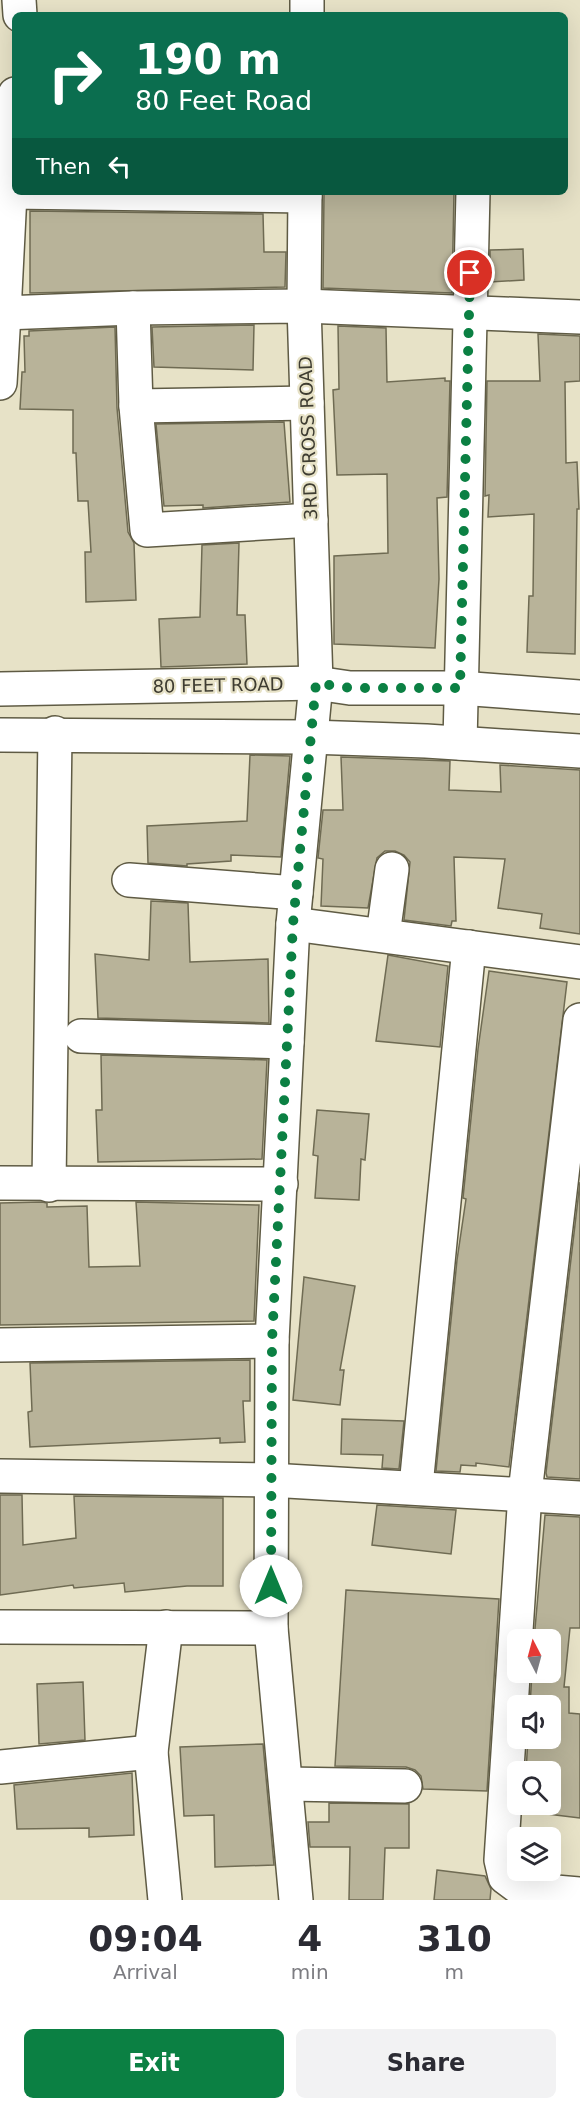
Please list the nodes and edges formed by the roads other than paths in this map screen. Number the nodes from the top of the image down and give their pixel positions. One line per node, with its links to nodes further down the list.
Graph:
1 (12, 143): 2 (street)
2 (9, 192): 3 (street); 9 (street)
3 (12, 192)
4 (305, 195): 6 (street, 3RD CROSS ROAD)
5 (473, 195): 8 (street)
6 (304, 306): 7 (street); 8 (street); 12 (street, 3RD CROSS ROAD)
7 (133, 308): 9 (street); 13 (street)
8 (468, 313): 10 (street); 16 (street)
9 (4, 314): 11 (street)
10 (580, 317)
11 (0, 383)
12 (307, 403): 13 (street); 14 (street, 3RD CROSS ROAD)
13 (136, 406): 14 (street)
14 (311, 520): 15 (street, 3RD CROSS ROAD)
15 (316, 683): 16 (street, 80 FEET ROAD); 17 (street, 80 FEET ROAD); 21 (street, 3RD CROSS ROAD)
16 (460, 688): 18 (street, 80 FEET ROAD); 22 (street)
17 (0, 689)
18 (580, 698)
19 (56, 733): 20 (street); 21 (street); 35 (street)
20 (0, 735)
21 (310, 737): 22 (street); 26 (street, 3RD CROSS ROAD)
22 (460, 743): 23 (street)
23 (580, 751)
24 (392, 869): 27 (street)
25 (129, 880): 26 (street)
26 (294, 909): 27 (street); 32 (street, 3RD CROSS ROAD)
27 (383, 936): 28 (street)
28 (469, 947): 29 (street); 40 (street)
29 (580, 962)
30 (580, 1020): 41 (street)
31 (81, 1036): 32 (street)
32 (287, 1042): 34 (street, 3RD CROSS ROAD)
33 (0, 1184): 35 (street)
34 (281, 1184): 35 (street); 36 (street, 3RD CROSS ROAD)
35 (49, 1185)
36 (272, 1341): 37 (street); 39 (street, 3RD CROSS ROAD)
37 (0, 1345)
38 (0, 1476): 39 (street)
39 (270, 1480): 40 (street); 45 (street, 3RD CROSS ROAD)
40 (416, 1486): 41 (street)
41 (525, 1493): 42 (street); 50 (street)
42 (580, 1498)
43 (0, 1627): 44 (street)
44 (166, 1627): 45 (street); 46 (street)
45 (271, 1628): 48 (street, 3RD CROSS ROAD)
46 (151, 1752): 47 (street); 51 (street)
47 (0, 1767)
48 (286, 1784): 49 (street); 52 (street, 3RD CROSS ROAD)
49 (405, 1786)
50 (580, 1894)
51 (165, 1900)
52 (296, 1900)

